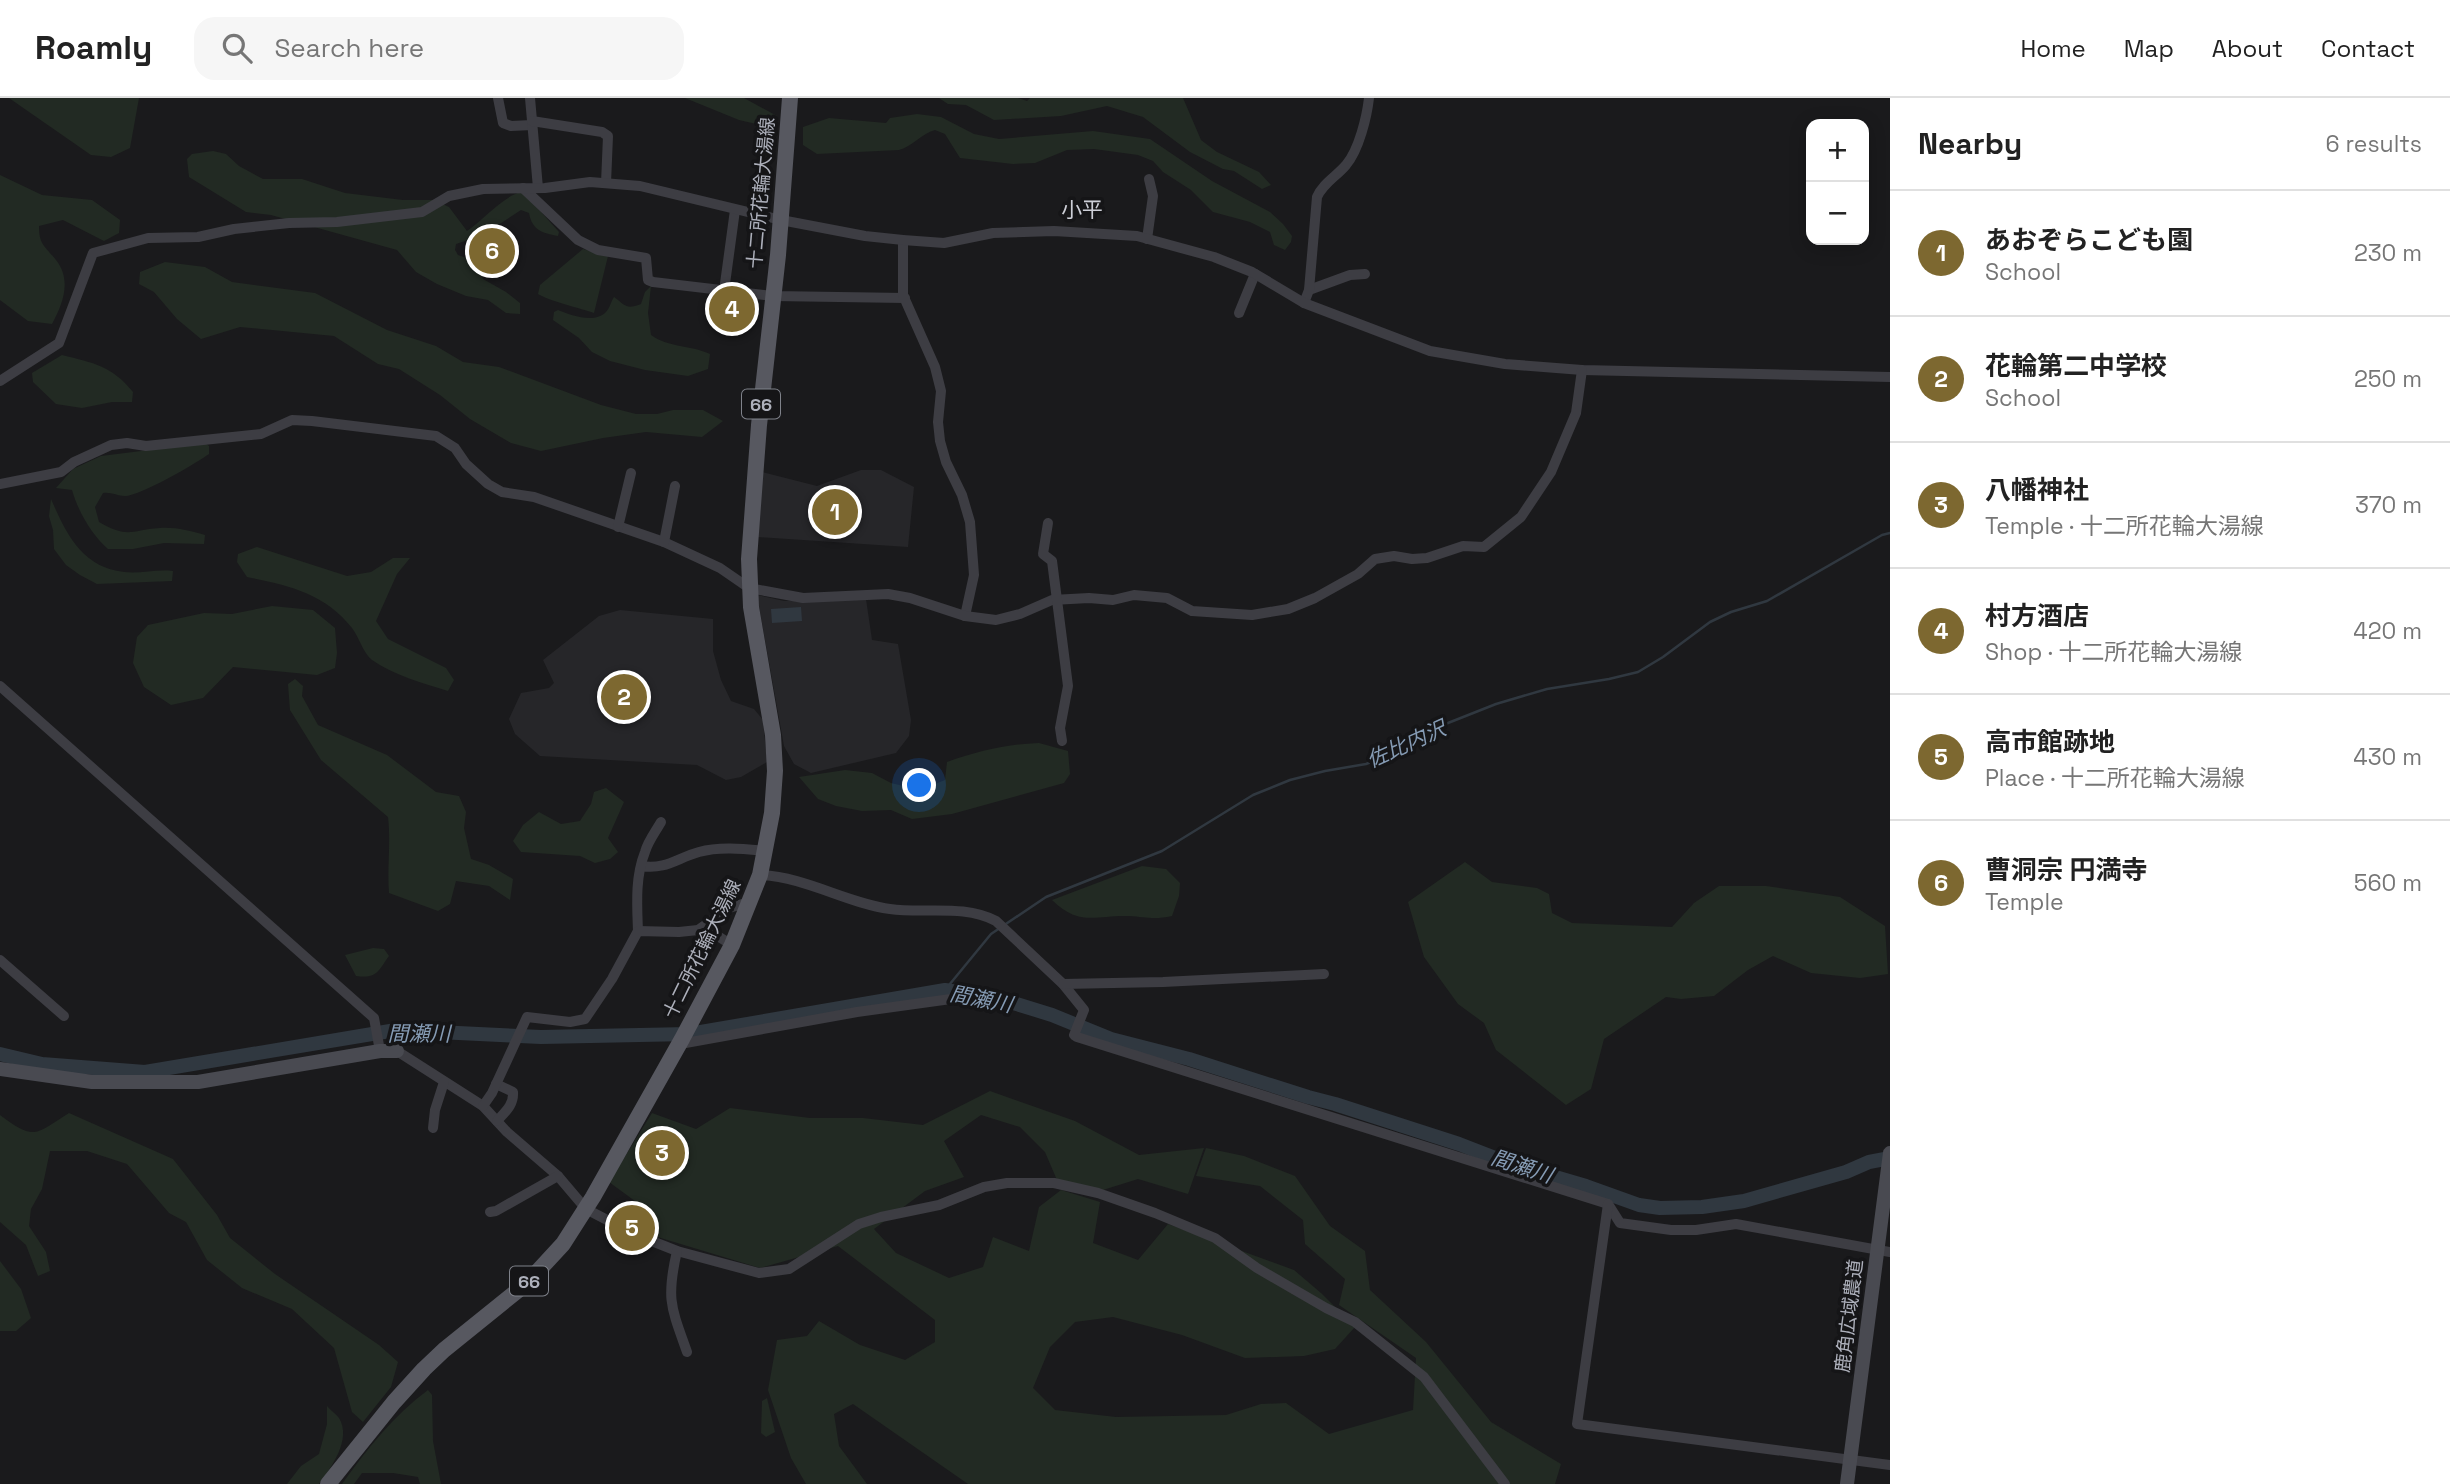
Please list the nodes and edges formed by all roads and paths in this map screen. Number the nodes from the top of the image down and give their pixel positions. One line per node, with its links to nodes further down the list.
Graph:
1 (498, 98): 5 (street)
2 (530, 98): 5 (street)
3 (790, 98): 11 (main road, 十二所花輪大湯線 / 66)
4 (1369, 98): 16 (street)
5 (532, 123): 7 (street); 9 (street)
6 (1149, 179): 12 (street)
7 (606, 183): 9 (street); 10 (street)
8 (523, 188): 9 (street); 17 (street); 24 (street)
9 (538, 188)
10 (735, 210): 11 (street); 17 (street)
11 (781, 220): 13 (street); 18 (main road, 十二所花輪大湯線 / 66)
12 (1147, 239): 13 (street); 14 (street)
13 (903, 240): 19 (street)
14 (1255, 274): 20 (street); 21 (street)
15 (1365, 274): 16 (street)
16 (1309, 290): 20 (street)
17 (724, 291): 18 (street)
18 (773, 296): 19 (street); 31 (main road, 十二所花輪大湯線 / 66)
19 (905, 298): 33 (street)
20 (1304, 303): 22 (street)
21 (1239, 313)
22 (1582, 370): 23 (street); 32 (street)
23 (1890, 377)
24 (0, 381)
25 (631, 473): 29 (street)
26 (1, 482): 29 (street)
27 (675, 486): 30 (street)
28 (1048, 523): 32 (street)
29 (618, 527): 30 (street)
30 (664, 542): 31 (street)
31 (749, 588): 33 (street); 37 (main road, 十二所花輪大湯線 / 66)
32 (1058, 600): 33 (street); 35 (street)
33 (965, 616)
34 (0, 685): 50 (street)
35 (1062, 741)
36 (661, 822): 38 (street)
37 (766, 852): 38 (street); 39 (main road, 十二所花輪大湯線 / 66)
38 (641, 866): 42 (street)
39 (761, 875): 40 (main road, 十二所花輪大湯線 / 66); 46 (street)
40 (750, 902): 41 (street); 43 (main road, 十二所花輪大湯線 / 66)
41 (698, 930): 42 (street); 43 (street)
42 (638, 931): 54 (street)
43 (732, 945): 49 (main road, 十二所花輪大湯線 / 66)
44 (0, 960): 48 (street)
45 (1324, 974): 46 (street)
46 (1063, 984): 60 (street)
47 (958, 998): 49 (street)
48 (64, 1016)
49 (681, 1042): 61 (main road, 十二所花輪大湯線 / 66)
50 (379, 1048): 51 (street); 52 (street)
51 (397, 1051): 53 (street)
52 (0, 1069)
53 (444, 1082): 55 (street); 57 (street)
54 (496, 1084): 55 (street); 56 (street)
55 (483, 1106): 56 (street)
56 (497, 1121): 59 (street)
57 (433, 1128)
58 (1889, 1161): 63 (street, 鹿角広域農道)
59 (558, 1176): 61 (street); 62 (street)
60 (1608, 1204): 63 (street); 66 (street)
61 (586, 1209): 64 (street); 68 (main road, 十二所花輪大湯線 / 66)
62 (490, 1212)
63 (1883, 1250): 66 (street, 鹿角広域農道)
64 (677, 1251): 65 (street); 69 (street)
65 (687, 1352)
66 (1850, 1459): 67 (street); 70 (street, 鹿角広域農道)
67 (1890, 1465)
68 (328, 1484)
69 (1505, 1484)
70 (1847, 1484)

